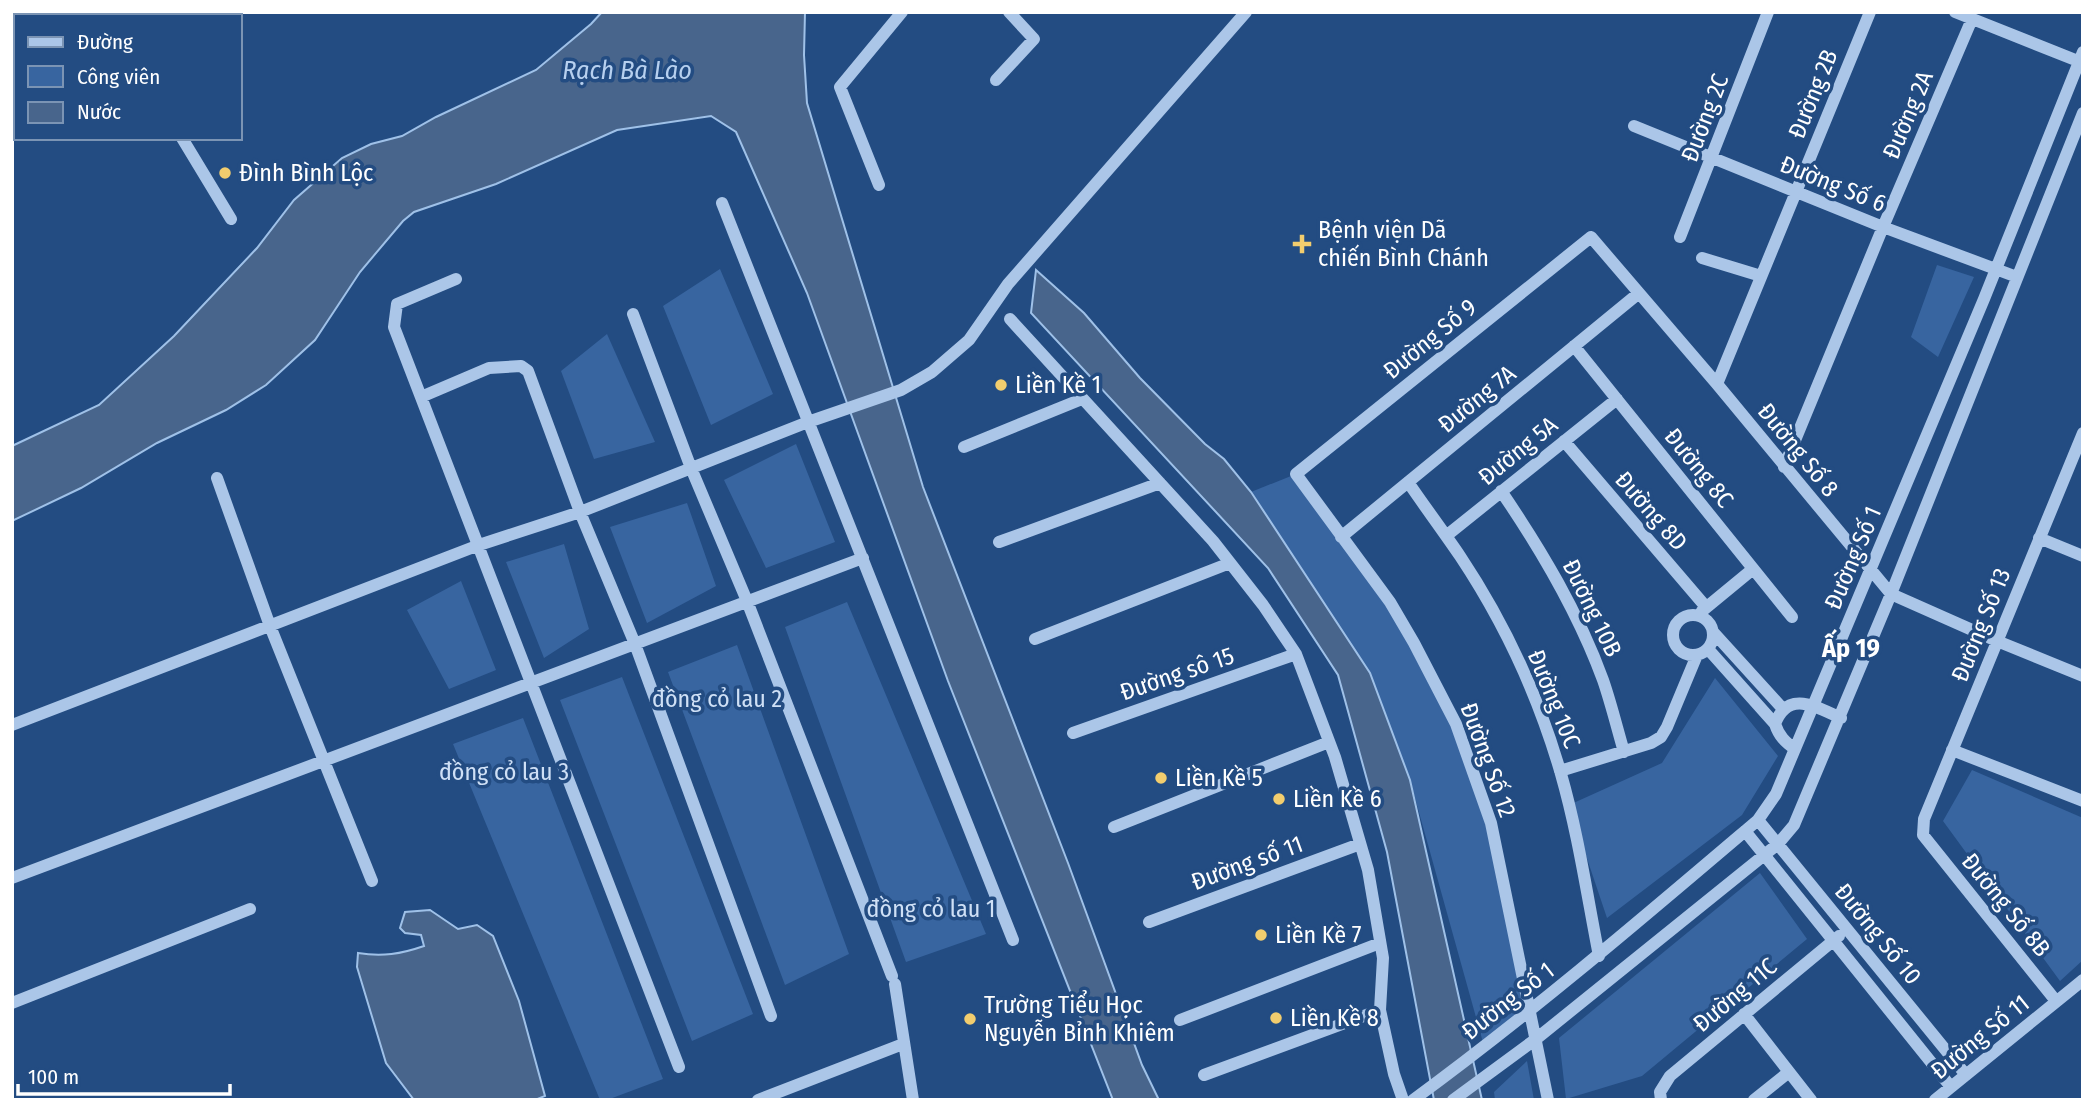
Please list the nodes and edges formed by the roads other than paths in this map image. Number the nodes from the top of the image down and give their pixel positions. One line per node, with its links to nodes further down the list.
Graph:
1 (902, 12): 14 (street)
2 (1009, 12): 9 (street)
3 (1246, 12): 34 (street)
4 (1768, 12): 13 (street, Đường 2C)
5 (1870, 12): 15 (street, Đường 2B)
6 (1955, 12): 7 (street)
7 (1972, 19): 8 (street); 18 (street, Đường 2A)
8 (2081, 59): 22 (street, Đường Số 1)
9 (996, 80)
10 (2083, 113): 24 (street, Đường Số 1)
11 (1634, 126): 13 (street, Đường Số 6)
12 (183, 140): 17 (street)
13 (1713, 157): 15 (street, Đường Số 6); 20 (street, Đường 2C)
14 (879, 185)
15 (1796, 192): 18 (street, Đường Số 6); 23 (street, Đường 2B)
16 (722, 204): 34 (street)
17 (231, 219)
18 (1883, 227): 22 (street, Đường Số 6); 38 (street, Đường 2A)
19 (1591, 237): 26 (street, Đường Số 8); 40 (street, Đường Số 9)
20 (1680, 237)
21 (1702, 258): 23 (street)
22 (1996, 268): 24 (street, Đường Số 6); 55 (street, Đường Số 1)
23 (1761, 276): 30 (street, Đường 2B)
24 (2017, 277): 56 (street, Đường Số 1)
25 (456, 279): 31 (street)
26 (1639, 293): 29 (street, Đường 7A); 30 (street, Đường Số 8)
27 (633, 314): 39 (street)
28 (1010, 319): 32 (street)
29 (1574, 346): 33 (street, Đường 8C); 42 (street, Đường 7A)
30 (1717, 384): 38 (street, Đường Số 8)
31 (422, 397): 45 (street); 50 (street)
32 (1082, 399): 37 (street); 43 (street)
33 (1617, 399): 36 (street, Đường 5A); 54 (street, Đường 8C)
34 (808, 422): 39 (street); 52 (street)
35 (2082, 438): 48 (street, Đường Số 13)
36 (1564, 441): 44 (street, Đường 5A); 58 (street, Đường 8D)
37 (964, 447)
38 (1784, 467): 55 (street, Đường Số 8)
39 (691, 468): 45 (street); 57 (street)
40 (1296, 474): 47 (street, Đường Số 12)
41 (217, 478): 60 (street)
42 (1408, 482): 46 (street, Đường 10C); 47 (street, Đường 7A)
43 (1160, 483): 49 (street); 53 (street)
44 (1501, 491): 46 (street, Đường 5A); 78 (street, Đường 10B)
45 (580, 512): 50 (street); 64 (street)
46 (1446, 536): 80 (street, Đường 10C)
47 (1341, 537): 102 (street, Đường Số 12)
48 (2039, 538): 51 (street); 63 (street, Đường Số 13)
49 (999, 542)
50 (478, 545): 60 (street); 68 (street)
51 (2083, 556)
52 (863, 558): 57 (street); 94 (street)
53 (1230, 563): 62 (street); 66 (street)
54 (1753, 569): 58 (street); 59 (street, Đường 8C)
55 (1870, 571): 56 (street, Đường Số 8); 69 (street, Đường Số 1)
56 (1891, 594): 63 (street, Đường Số 8); 71 (street, Đường Số 1)
57 (747, 601): 64 (street); 107 (street)
58 (1702, 611): 61 (street); 65 (street)
59 (1792, 617)
60 (270, 626): 73 (street); 79 (street)
61 (1714, 633): 65 (street); 70 (street)
62 (1035, 639)
63 (1997, 641): 67 (street, Đường Số 8); 77 (street, Đường Số 13)
64 (635, 644): 68 (street); 104 (street)
65 (1703, 652): 72 (street); 78 (street)
66 (1296, 654): 74 (street, Đường sô 15); 75 (street)
67 (2083, 676)
68 (532, 682): 79 (street); 108 (street)
69 (1814, 706): 70 (street); 71 (street); 76 (street, Đường Số 1)
70 (1783, 709): 72 (street)
71 (1841, 718): 87 (street, Đường Số 1)
72 (1775, 724): 76 (street)
73 (12, 725)
74 (1073, 733)
75 (1329, 742): 83 (street); 86 (street)
76 (1795, 749): 82 (street, Đường Số 1)
77 (1952, 750): 81 (street); 85 (street, Đường Số 13)
78 (1624, 752): 80 (street)
79 (324, 761): 89 (street); 90 (street)
80 (1560, 771): 97 (street, Đường 10C)
81 (2083, 801)
82 (1758, 820): 84 (street, Đường Số 1); 87 (street, Đường Số 10)
83 (1114, 827)
84 (1745, 831): 88 (street, Đường Số 10); 97 (street, Đường Số 1)
85 (1923, 835): 99 (street, Đường Số 8B)
86 (1360, 844): 92 (street, Đường số 11); 96 (street)
87 (1777, 844): 88 (street, Đường Số 1); 93 (street, Đường Số 10)
88 (1763, 856): 95 (street, Đường Số 10); 106 (street, Đường Số 1)
89 (12, 878)
90 (372, 881)
91 (250, 909): 100 (street)
92 (1149, 922)
93 (1848, 930): 95 (street, Đường 11C); 111 (street, Đường Số 10)
94 (1013, 940)
95 (1832, 941): 103 (street, Đường 11C); 112 (street, Đường Số 10)
96 (1380, 943): 101 (street); 105 (street)
97 (1599, 956): 102 (street, Đường Số 1)
98 (2083, 980): 99 (street, Đường Số 11)
99 (2056, 1001): 111 (street, Đường Số 11)
100 (12, 1003)
101 (1380, 1010): 110 (street); 116 (street)
102 (1530, 1012): 106 (street, Đường Số 12); 113 (street, Đường Số 1)
103 (1744, 1014): 109 (street); 119 (street, Đường 11C)
104 (771, 1016)
105 (1180, 1020)
106 (1536, 1039): 117 (street, Đường Số 1); 118 (street, Đường Số 12)
107 (904, 1044): 114 (street); 115 (street)
108 (679, 1067)
109 (1789, 1072): 120 (street); 121 (street)
110 (1204, 1075)
111 (1966, 1075): 112 (street, Đường Số 11)
112 (1951, 1087): 122 (street, Đường Số 11)
113 (1416, 1098)
114 (758, 1100)
115 (912, 1100)
116 (1404, 1100)
117 (1452, 1100)
118 (1548, 1100)
119 (1661, 1100)
120 (1754, 1100)
121 (1811, 1100)
122 (1935, 1100)

